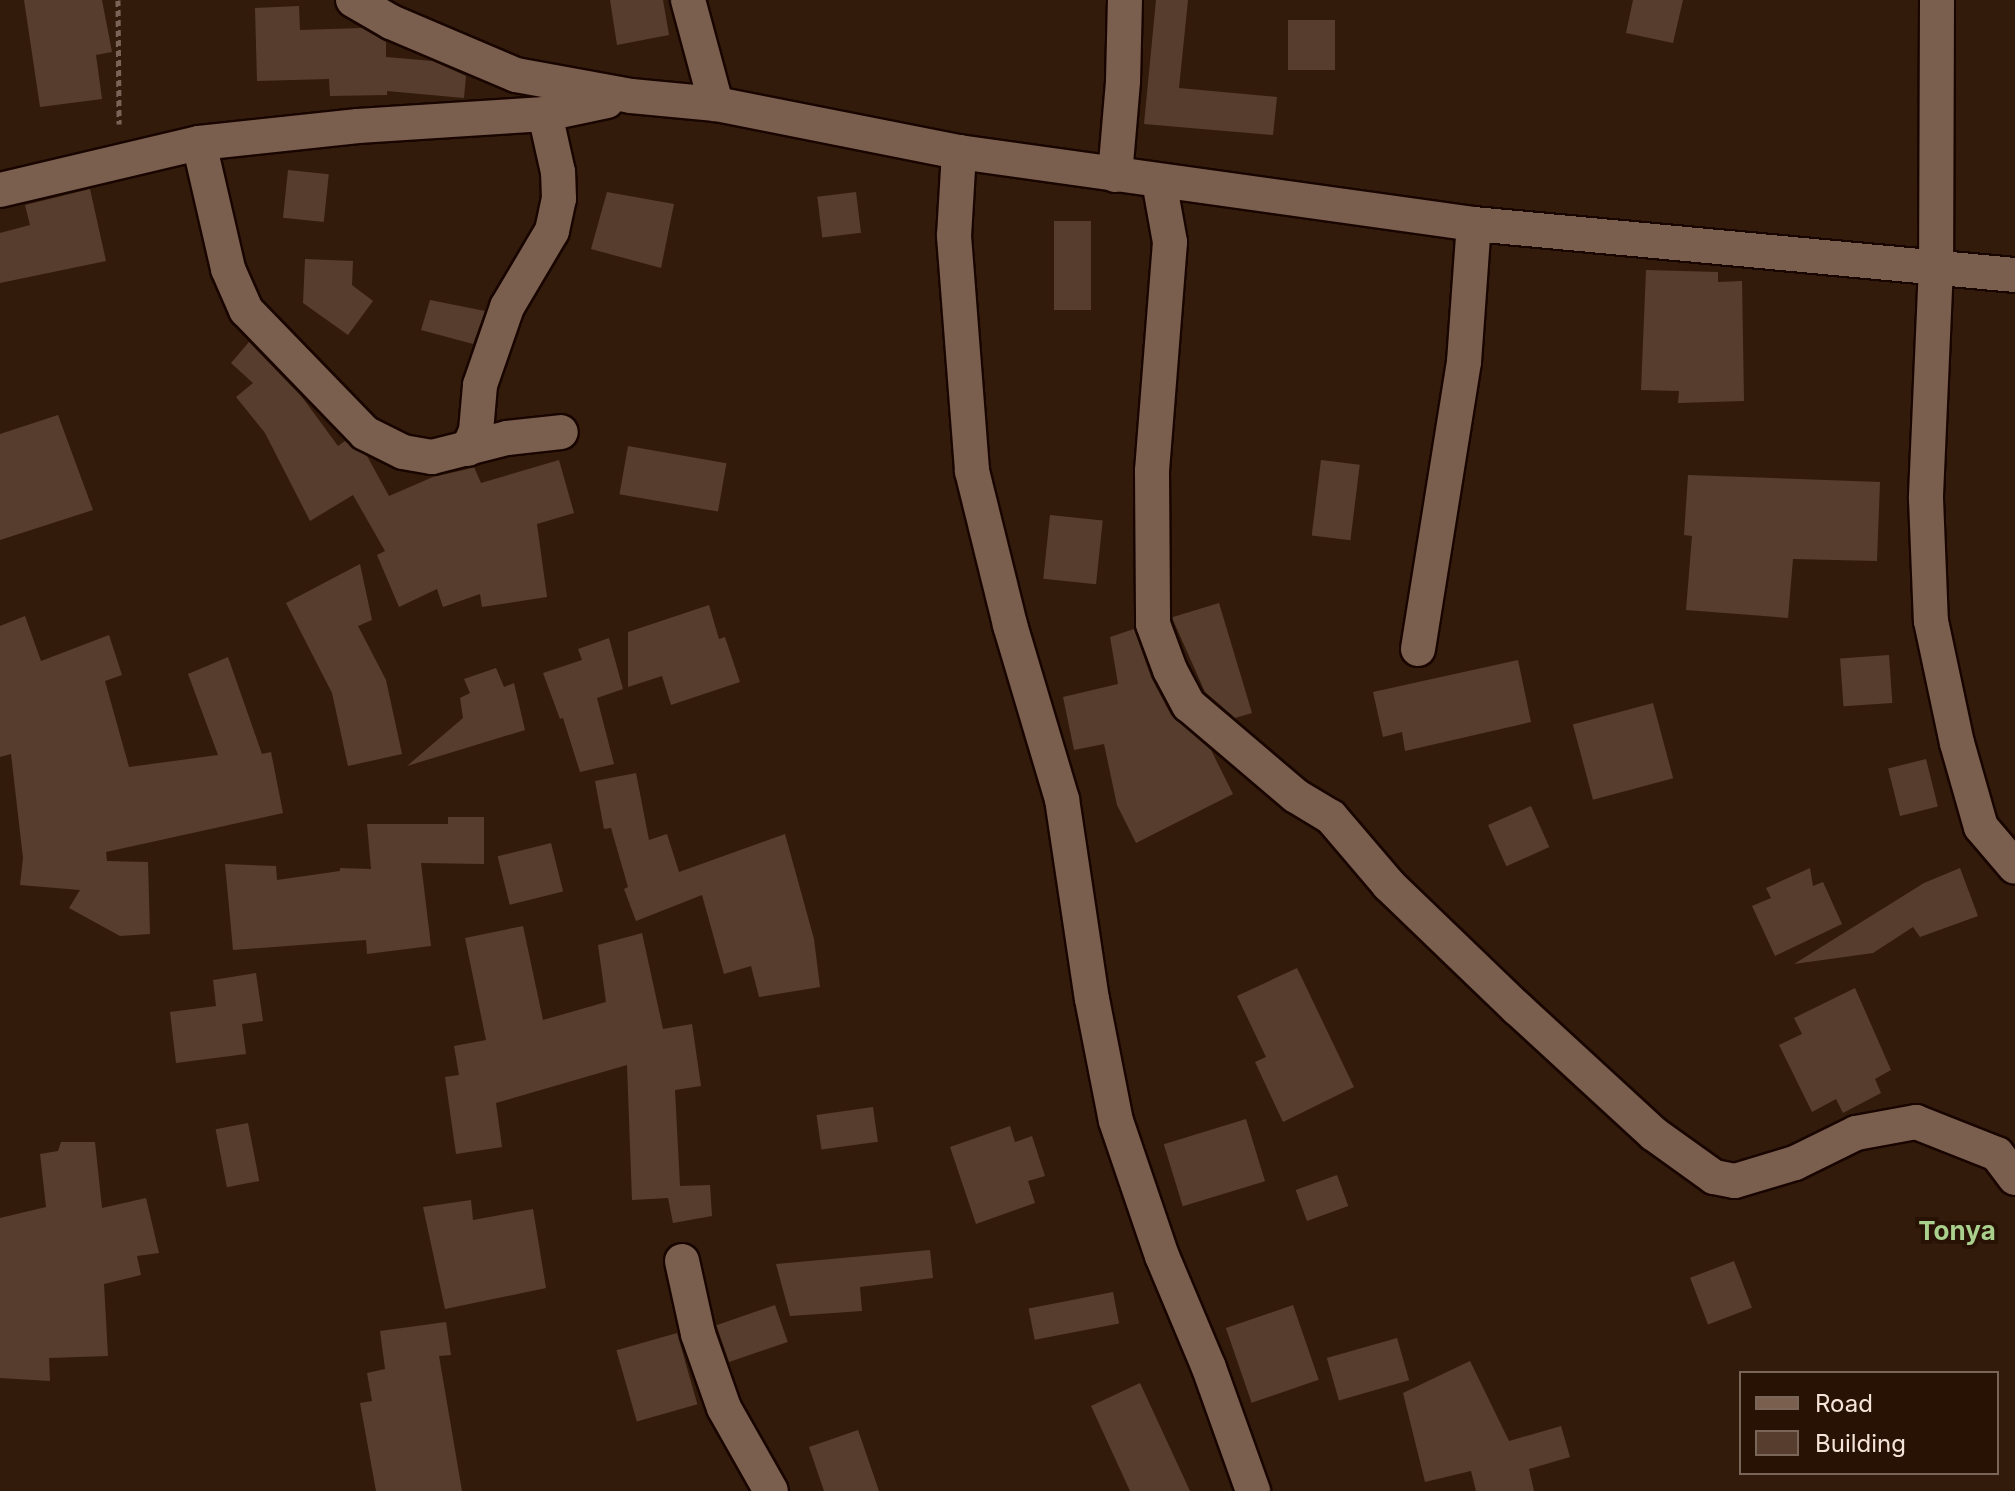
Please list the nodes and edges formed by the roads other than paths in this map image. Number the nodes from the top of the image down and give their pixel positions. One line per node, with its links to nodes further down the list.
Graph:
1 (353, 0): 5 (street)
2 (688, 0): 6 (street)
3 (1125, 0): 10 (street)
4 (1937, 0): 14 (street)
5 (631, 96): 6 (street); 7 (street)
6 (716, 104): 9 (street)
7 (545, 114): 8 (street); 17 (street)
8 (199, 143): 12 (street); 17 (street)
9 (959, 152): 10 (street); 23 (street)
10 (1115, 175): 11 (street)
11 (1159, 181): 13 (street); 20 (street)
12 (0, 190)
13 (1474, 224): 14 (street); 18 (street)
14 (1936, 266): 15 (street); 19 (street)
15 (2015, 275)
16 (561, 432): 17 (street)
17 (468, 449)
18 (1418, 649)
19 (2015, 867)
20 (2015, 1178)
21 (682, 1261): 22 (street)
22 (771, 1491)
23 (1253, 1491)

